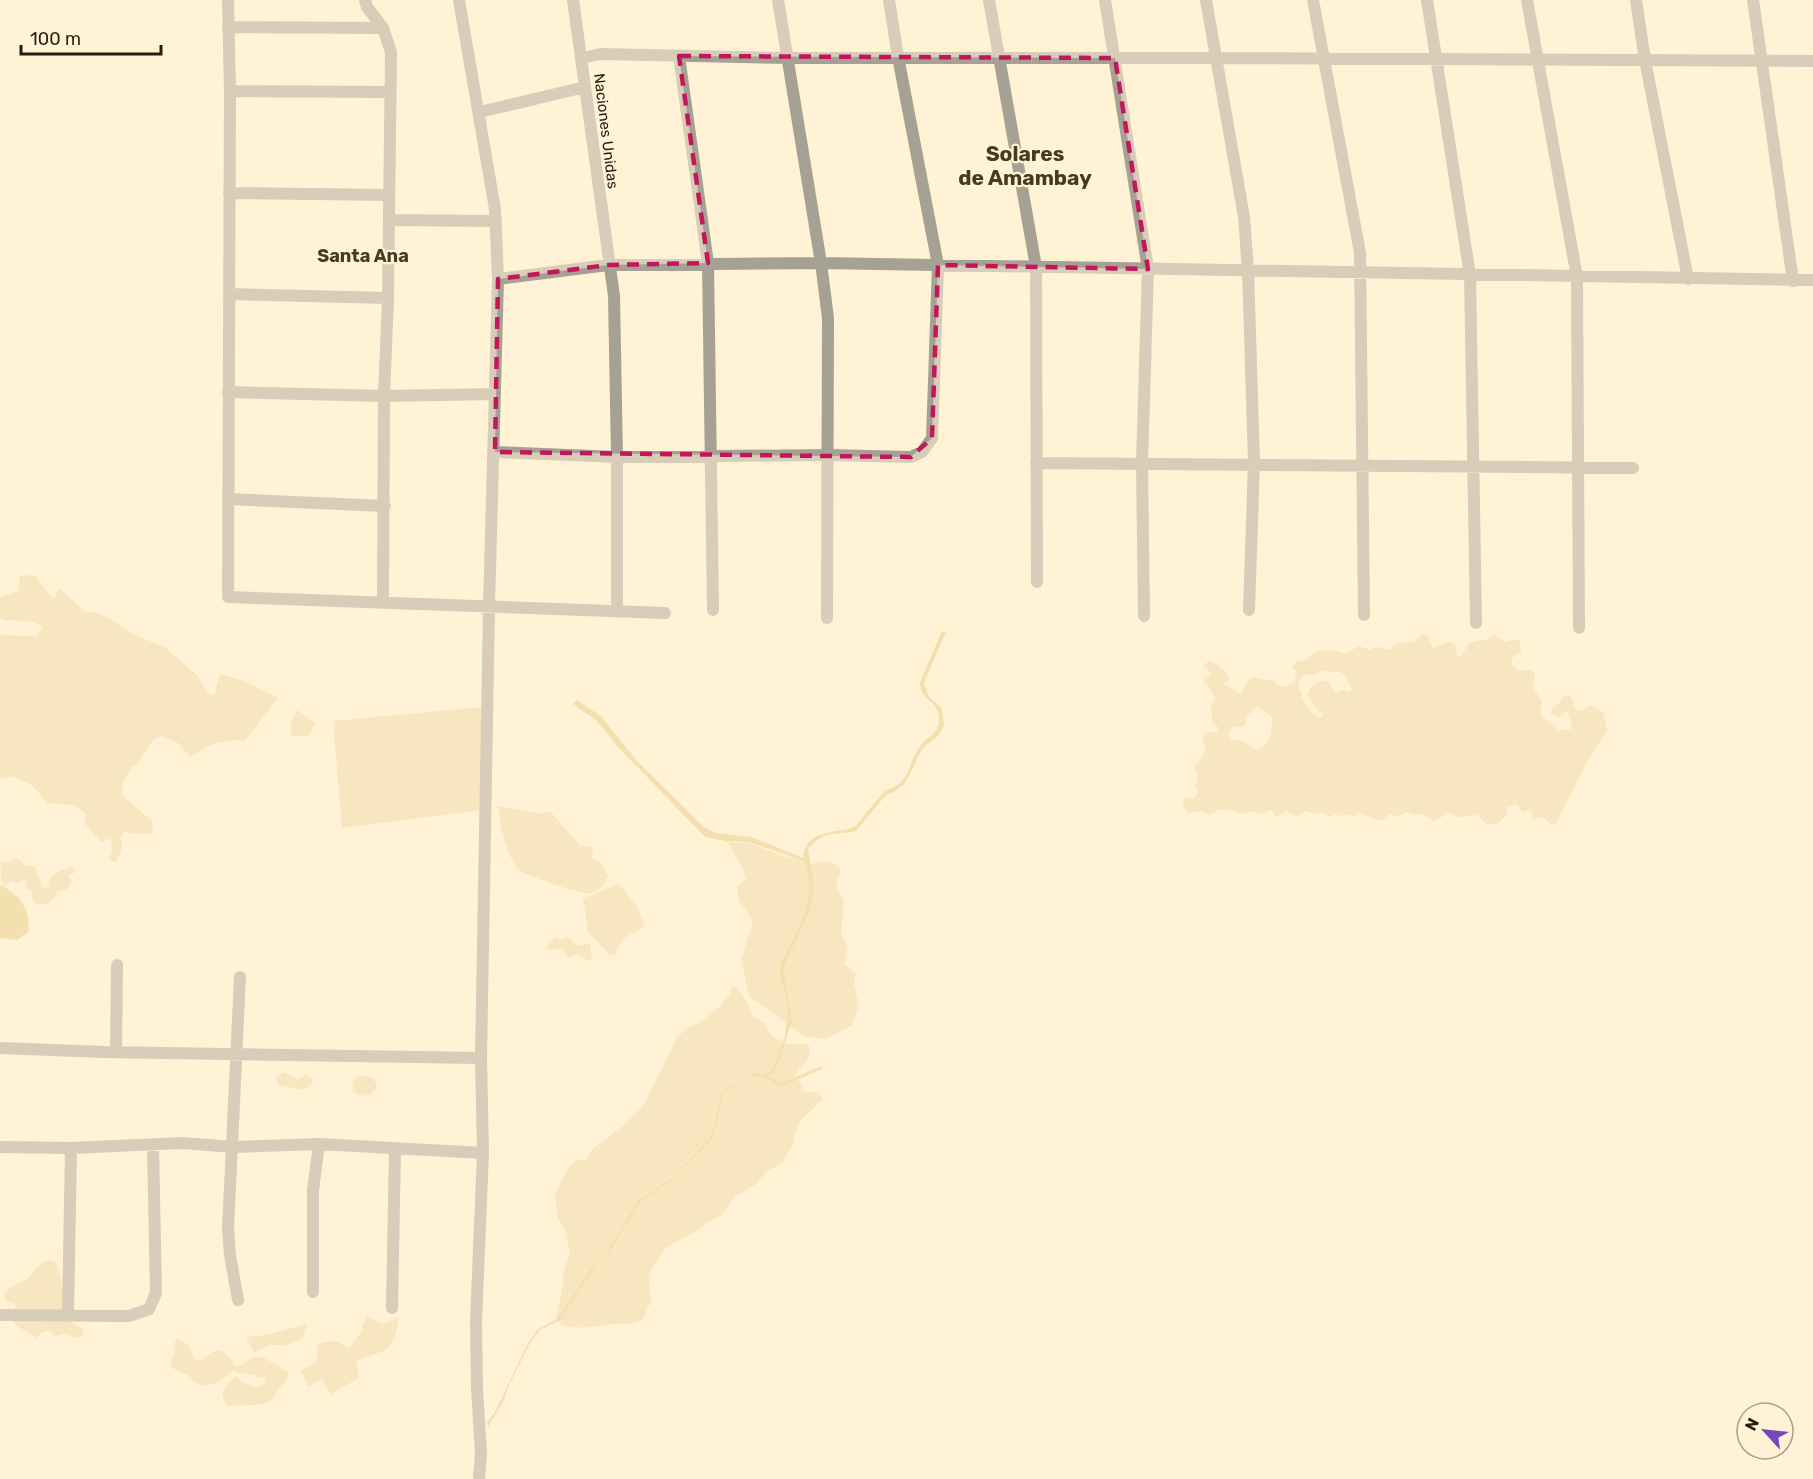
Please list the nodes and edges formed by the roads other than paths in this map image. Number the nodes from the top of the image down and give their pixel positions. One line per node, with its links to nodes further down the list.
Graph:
1 (228, 0): 15 (street)
2 (365, 0): 16 (street)
3 (459, 0): 33 (street)
4 (573, 0): 19 (street, Naciones Unidas)
5 (778, 0): 20 (street)
6 (889, 0): 18 (street)
7 (989, 0): 21 (street)
8 (1105, 0): 22 (street)
9 (1206, 0): 23 (street)
10 (1312, 0): 24 (street)
11 (1427, 0): 25 (street)
12 (1527, 0): 26 (street)
13 (1636, 0): 27 (street)
14 (1753, 0): 28 (street)
15 (228, 27): 16 (street); 31 (street)
16 (383, 28): 32 (street)
17 (679, 56): 19 (street); 20 (street); 38 (street)
18 (898, 57): 20 (street); 21 (street); 41 (street)
19 (582, 58): 30 (street, Naciones Unidas)
20 (788, 58): 39 (street)
21 (1000, 58): 22 (street); 42 (street)
22 (1115, 58): 23 (street); 43 (street)
23 (1215, 58): 24 (street); 44 (street)
24 (1323, 59): 25 (street); 45 (street)
25 (1436, 60): 26 (street); 46 (street)
26 (1538, 60): 27 (street); 47 (street)
27 (1645, 60): 28 (street); 49 (street)
28 (1763, 61): 29 (street); 51 (street)
29 (1813, 62)
30 (585, 87): 33 (street); 40 (street, Naciones Unidas)
31 (230, 91): 32 (street); 34 (street)
32 (390, 92): 35 (street)
33 (480, 112): 37 (street)
34 (229, 193): 35 (street); 52 (street)
35 (389, 195): 36 (street)
36 (389, 220): 37 (street); 53 (street)
37 (496, 221): 48 (street)
38 (708, 263): 39 (street); 40 (street); 59 (street)
39 (821, 263): 41 (street); 58 (street)
40 (608, 265): 48 (street); 60 (street, Naciones Unidas)
41 (938, 265): 42 (street); 58 (street)
42 (1036, 267): 43 (street); 61 (street)
43 (1148, 269): 44 (street); 62 (street)
44 (1248, 270): 45 (street); 63 (street)
45 (1360, 273): 46 (street); 64 (street)
46 (1470, 275): 47 (street); 65 (street)
47 (1577, 277): 49 (street); 66 (street)
48 (498, 279): 55 (street)
49 (1688, 279): 51 (street)
50 (1813, 280): 51 (street)
51 (1793, 281)
52 (229, 294): 53 (street); 54 (street)
53 (388, 298): 56 (street)
54 (228, 392): 56 (street); 68 (street)
55 (495, 394): 56 (street); 57 (street)
56 (384, 396): 69 (street)
57 (495, 452): 60 (street); 72 (street)
58 (828, 455): 59 (street); 79 (street)
59 (712, 456): 60 (street); 73 (street)
60 (617, 457): 75 (street, Naciones Unidas)
61 (1036, 463): 62 (street); 70 (street)
62 (1142, 464): 63 (street); 78 (street)
63 (1254, 465): 64 (street); 74 (street)
64 (1363, 466): 65 (street); 77 (street)
65 (1473, 467): 66 (street); 80 (street)
66 (1578, 468): 67 (street); 81 (street)
67 (1633, 468)
68 (228, 499): 69 (street); 71 (street)
69 (385, 506): 71 (street)
70 (1036, 582)
71 (383, 602): 72 (street)
72 (489, 607): 75 (street); 87 (street)
73 (713, 610)
74 (1249, 610)
75 (617, 612): 76 (street)
76 (665, 613)
77 (1364, 615)
78 (1144, 616)
79 (827, 618)
80 (1476, 623)
81 (1579, 628)
82 (117, 965): 85 (street)
83 (240, 977): 86 (street)
84 (0, 1048): 85 (street)
85 (116, 1052): 86 (street)
86 (236, 1054): 87 (street); 91 (street)
87 (481, 1058): 94 (street)
88 (319, 1144): 91 (street); 93 (street); 95 (street)
89 (153, 1145): 91 (street); 92 (street); 99 (street)
90 (0, 1147): 92 (street)
91 (233, 1147): 96 (street)
92 (71, 1148): 99 (street)
93 (395, 1149): 94 (street); 97 (street)
94 (483, 1154): 100 (street)
95 (313, 1292)
96 (238, 1300)
97 (392, 1308)
98 (0, 1316): 99 (street)
99 (68, 1316)
100 (479, 1479)

